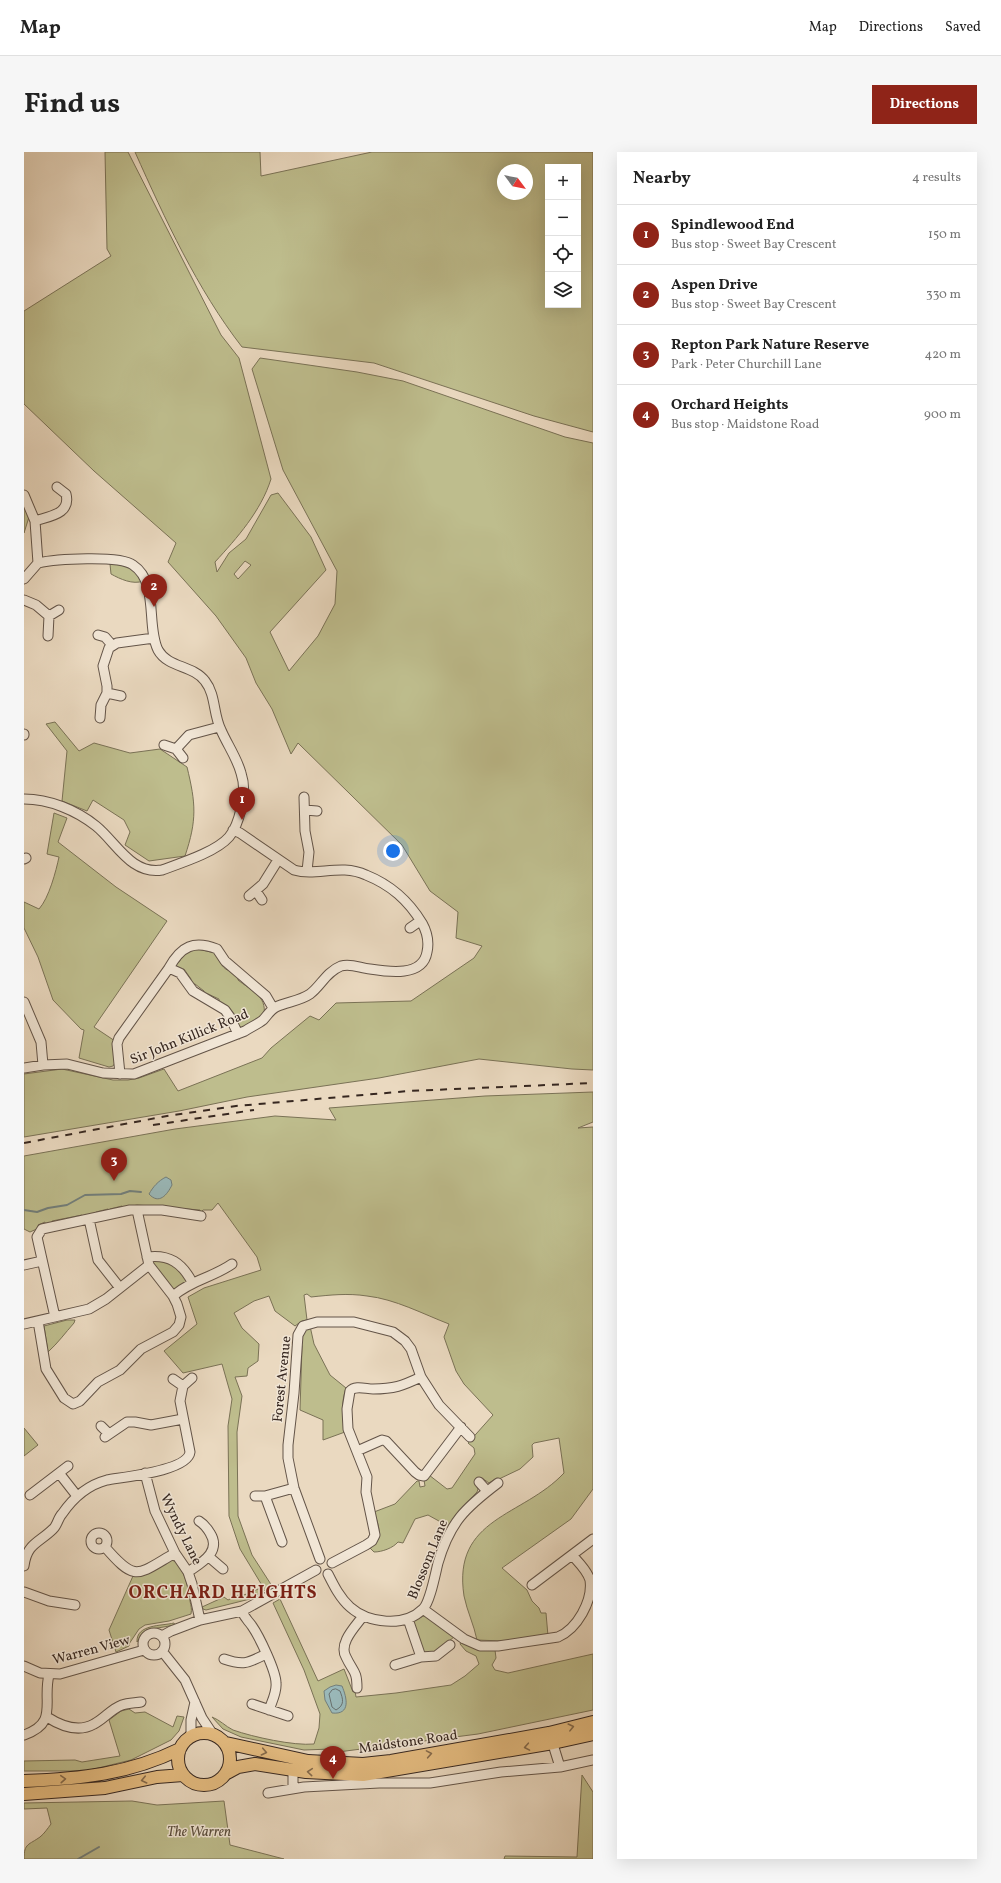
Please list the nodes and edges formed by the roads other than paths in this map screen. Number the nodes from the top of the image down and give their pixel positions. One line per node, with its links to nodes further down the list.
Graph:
1 (57, 488): 3 (street)
2 (24, 495): 3 (street)
3 (35, 521): 4 (street)
4 (38, 563): 5 (street); 11 (street)
5 (24, 579)
6 (24, 600): 8 (street)
7 (59, 610): 8 (street)
8 (49, 616): 10 (street)
9 (98, 635): 12 (street)
10 (48, 636)
11 (154, 638): 12 (street); 16 (street)
12 (112, 645): 13 (street)
13 (107, 693): 14 (street); 15 (street)
14 (121, 696)
15 (100, 718)
16 (219, 727): 18 (street); 24 (street)
17 (164, 745): 18 (street)
18 (176, 749): 19 (street)
19 (183, 758)
20 (304, 797): 22 (street)
21 (24, 799): 24 (street)
22 (305, 810): 23 (street); 26 (street)
23 (317, 811)
24 (233, 830): 25 (street)
25 (278, 860): 26 (street); 27 (street)
26 (307, 871): 28 (street)
27 (262, 900)
28 (422, 923): 29 (street); 32 (street, Sir John Killick Road)
29 (410, 928)
30 (170, 968): 32 (street); 33 (street); 36 (street)
31 (25, 1005): 34 (street)
32 (273, 1008): 33 (street, Sir John Killick Road)
33 (238, 1034): 36 (street, Sir John Killick Road)
34 (43, 1065): 35 (street, Sir John Killick Road); 36 (street, Sir John Killick Road)
35 (24, 1068)
36 (120, 1074)
37 (137, 1210): 38 (street); 39 (street); 41 (street)
38 (201, 1216)
39 (89, 1218): 40 (street); 45 (street)
40 (42, 1261): 43 (street); 47 (street)
41 (148, 1261): 44 (street); 45 (street); 46 (street)
42 (232, 1264): 44 (street)
43 (24, 1265)
44 (192, 1282): 46 (street)
45 (120, 1288): 47 (street)
46 (173, 1296): 48 (street)
47 (55, 1317): 48 (street)
48 (38, 1321): 49 (street)
49 (24, 1324)
50 (421, 1377): 56 (street, Forest Avenue); 58 (street); 64 (street, Forest Avenue)
51 (192, 1378): 53 (street)
52 (174, 1379): 53 (street)
53 (183, 1386): 54 (street)
54 (183, 1419): 55 (street); 61 (street)
55 (101, 1426)
56 (462, 1427): 57 (street, Forest Avenue); 58 (street)
57 (470, 1437)
58 (357, 1451): 76 (street)
59 (68, 1466): 60 (street)
60 (59, 1473): 66 (street); 67 (street)
61 (145, 1473): 67 (street); 72 (street, Wyndy Lane)
62 (479, 1482): 65 (street)
63 (498, 1483): 65 (street, Blossom Lane)
64 (294, 1488): 70 (street); 75 (street, Forest Avenue)
65 (487, 1491): 85 (street, Blossom Lane)
66 (30, 1495)
67 (78, 1496): 77 (street)
68 (199, 1521): 74 (street)
69 (593, 1539): 73 (street)
70 (282, 1542)
71 (105, 1547): 72 (street)
72 (175, 1553): 80 (street, Wyndy Lane)
73 (572, 1555): 82 (street); 85 (street)
74 (209, 1557): 78 (street); 80 (street)
75 (320, 1559): 76 (street); 79 (street)
76 (332, 1562): 81 (street)
77 (24, 1566)
78 (223, 1569)
79 (316, 1570): 81 (street); 86 (street)
80 (188, 1572): 89 (street, Wyndy Lane)
81 (328, 1574): 87 (street, Blossom Lane)
82 (532, 1585)
83 (24, 1592): 84 (street)
84 (75, 1605)
85 (423, 1609): 88 (street, Blossom Lane)
86 (242, 1611): 89 (street); 94 (street)
87 (363, 1616): 88 (street, Blossom Lane); 100 (street)
88 (408, 1619): 95 (street, Blossom Lane)
89 (200, 1620): 90 (street)
90 (162, 1636): 92 (street); 93 (street)
91 (450, 1645): 95 (street)
92 (144, 1650): 93 (street); 99 (street, Warren View)
93 (162, 1651): 102 (street)
94 (266, 1654): 96 (street); 104 (street)
95 (421, 1657): 97 (street)
96 (224, 1659)
97 (395, 1665)
98 (24, 1666): 99 (street, Warren View)
99 (49, 1675): 106 (street)
100 (357, 1688)
101 (141, 1702): 106 (street)
102 (195, 1702): 108 (street); 111 (street)
103 (252, 1704): 104 (street)
104 (269, 1710): 105 (street)
105 (288, 1716)
106 (47, 1717): 110 (street)
107 (593, 1722): 112 (main road, Maidstone Road, one-way to 107)
108 (212, 1733): 111 (main road); 113 (main road)
109 (593, 1734): 112 (main road, Maidstone Road)
110 (24, 1735)
111 (191, 1736): 114 (main road)
112 (551, 1738): 113 (main road, Maidstone Road, one-way to 112); 116 (street); 117 (main road, Maidstone Road, one-way to 117)
113 (226, 1743): 118 (main road)
114 (180, 1749): 119 (main road); 120 (main road, one-way to 114)
115 (593, 1760): 116 (street)
116 (560, 1767): 121 (street)
117 (293, 1770): 118 (main road, Maidstone Road); 121 (street)
118 (227, 1773): 119 (main road)
119 (183, 1775): 123 (main road, one-way to 123)
120 (24, 1781)
121 (293, 1788): 122 (street)
122 (268, 1793)
123 (24, 1794)

